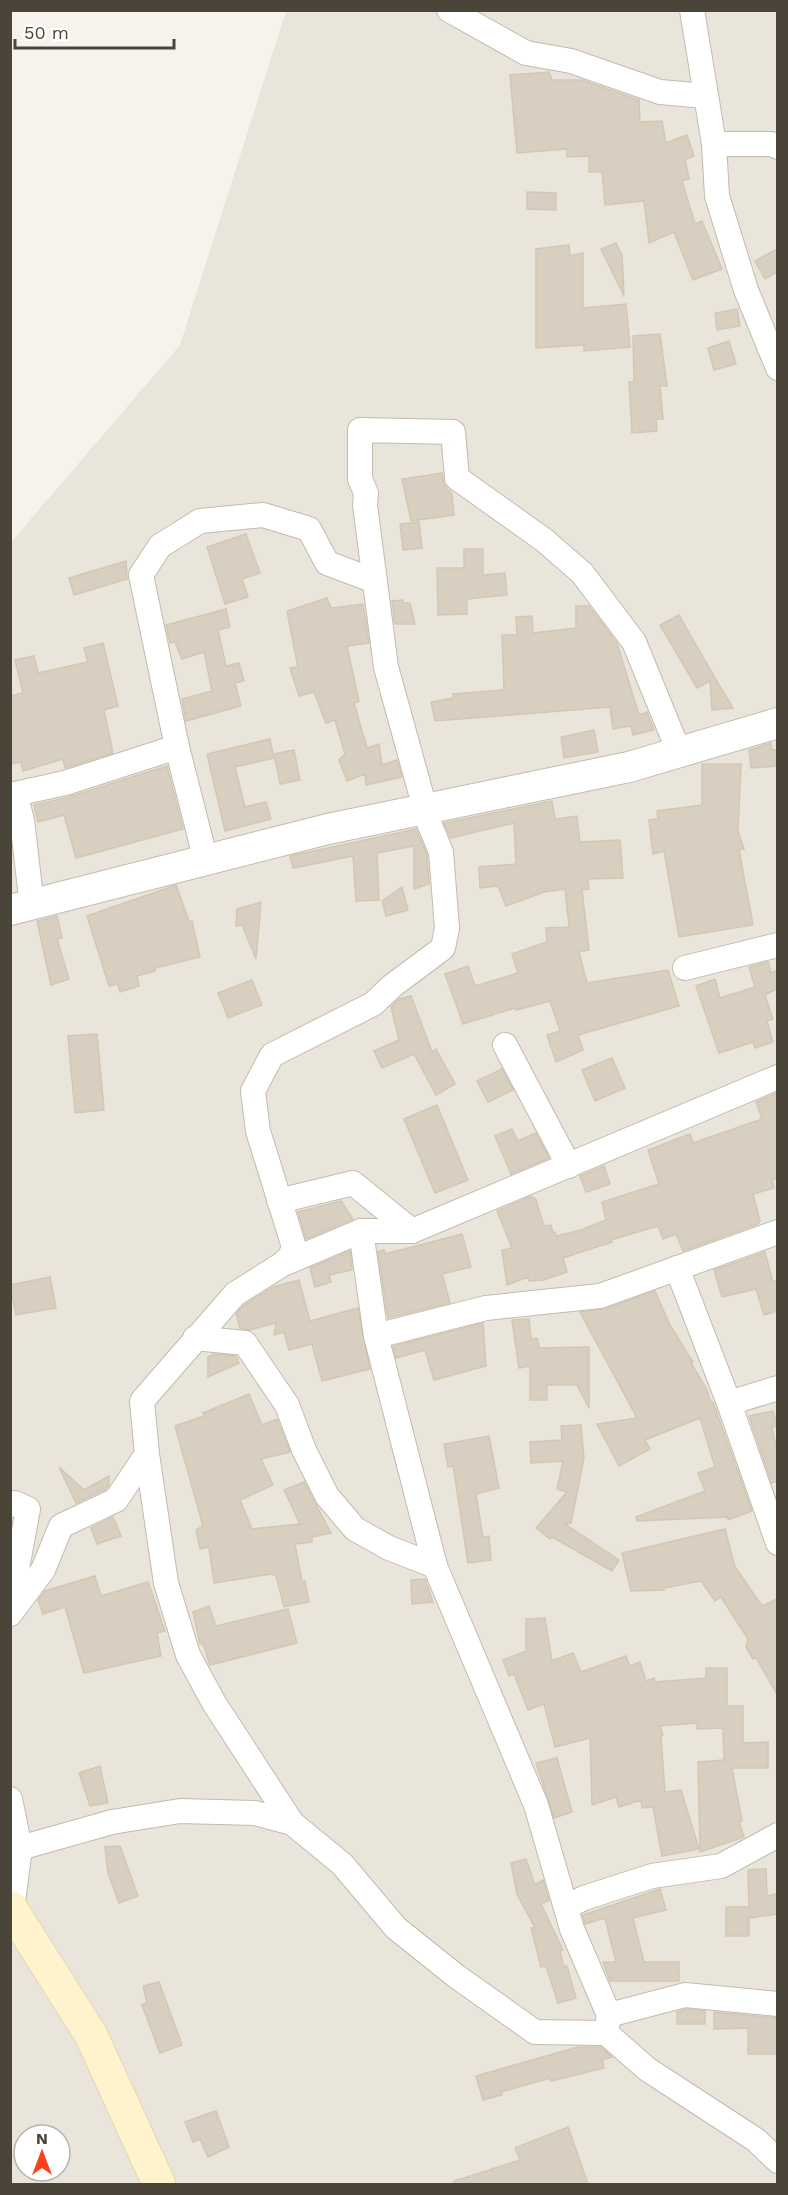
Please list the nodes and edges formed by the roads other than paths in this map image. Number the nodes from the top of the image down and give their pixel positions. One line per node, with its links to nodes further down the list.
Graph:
1 (449, 10): 3 (street)
2 (692, 10): 3 (street)
3 (705, 96): 4 (street)
4 (714, 144): 5 (street); 6 (street)
5 (777, 147)
6 (777, 368)
7 (375, 581): 9 (street); 10 (street); 11 (street)
8 (777, 723): 10 (street)
9 (177, 747): 12 (street); 13 (street)
10 (679, 752): 11 (street)
11 (427, 807): 12 (street); 19 (street)
12 (206, 861): 13 (street)
13 (21, 908)
14 (777, 945): 15 (street)
15 (685, 968)
16 (505, 1045): 18 (street)
17 (777, 1077): 18 (street)
18 (569, 1166): 20 (street)
19 (279, 1201): 20 (street); 23 (street)
20 (412, 1230): 21 (street)
21 (361, 1231): 23 (street); 25 (street)
22 (777, 1232): 24 (street)
23 (281, 1265): 26 (street)
24 (677, 1268): 25 (street); 28 (street)
25 (376, 1336): 32 (street)
26 (195, 1338): 29 (street); 32 (street)
27 (777, 1388): 28 (street)
28 (729, 1403): 31 (street)
29 (147, 1454): 34 (street); 36 (street)
30 (10, 1505): 33 (street)
31 (777, 1543)
32 (435, 1566): 39 (street)
33 (10, 1606)
34 (10, 1614)
35 (10, 1799): 38 (street)
36 (292, 1823): 38 (street); 42 (street)
37 (777, 1835): 39 (street)
38 (20, 1848): 40 (street)
39 (566, 1907): 42 (street)
40 (11, 1908): 44 (main road)
41 (777, 2004): 42 (street)
42 (607, 2024): 43 (street)
43 (777, 2161)
44 (159, 2184)

